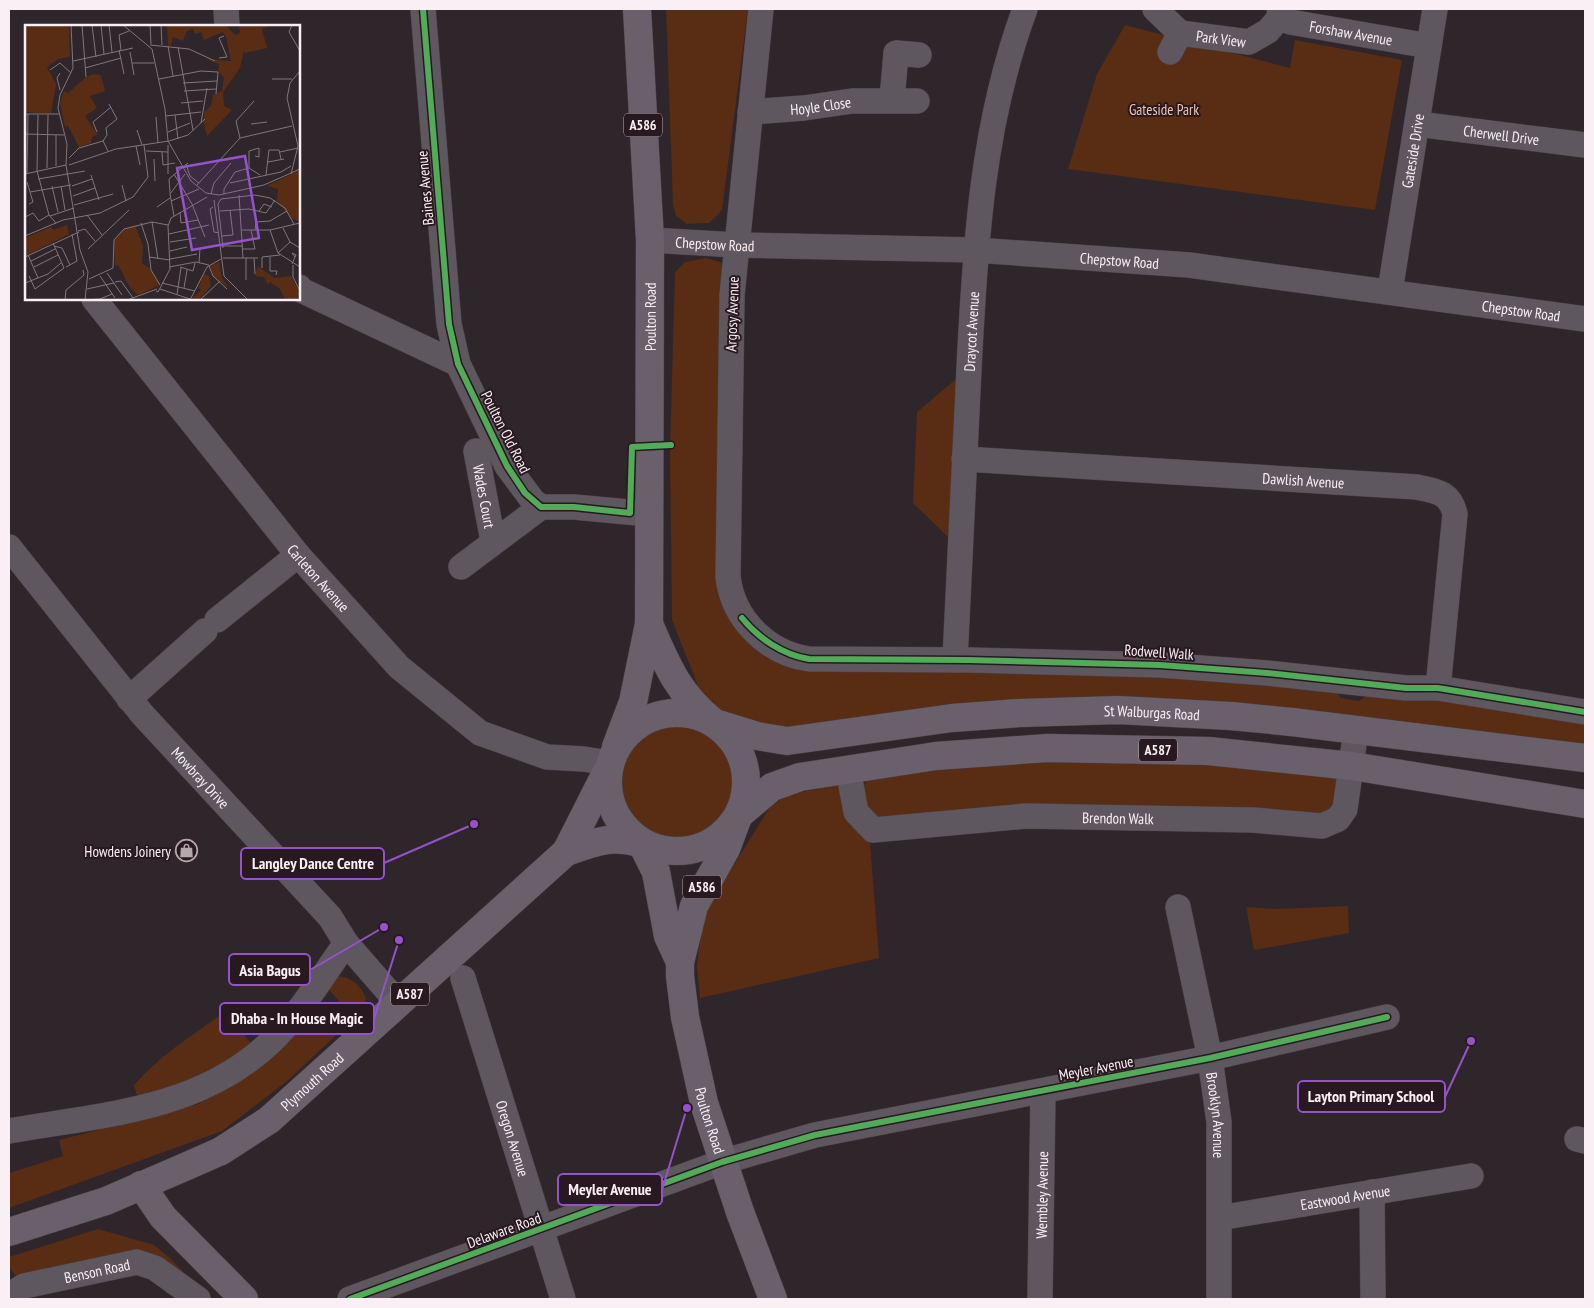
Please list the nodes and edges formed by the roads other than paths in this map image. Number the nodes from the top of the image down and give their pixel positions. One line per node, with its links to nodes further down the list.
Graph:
1 (226, 9): 9 (street)
2 (423, 9): 24 (street, Baines Avenue)
3 (637, 9): 17 (main road, Poulton Road / A586)
4 (761, 9): 14 (street, Argosy Avenue)
5 (1025, 9): 19 (street, Draycot Avenue)
6 (1155, 9): 8 (street, Park View)
7 (1435, 9): 10 (street, Gateside Drive)
8 (1281, 12): 10 (street, Forshaw Avenue)
9 (227, 25)
10 (1429, 46): 15 (street, Gateside Drive)
11 (919, 55): 12 (street)
12 (892, 100): 13 (street, Hoyle Close); 14 (street, Hoyle Close)
13 (917, 101)
14 (750, 112): 18 (street, Argosy Avenue)
15 (1417, 124): 16 (street, Cherwell Drive); 21 (street, Gateside Drive)
16 (1585, 145)
17 (650, 240): 18 (street, Chepstow Road); 28 (main road, Poulton Road / A586)
18 (736, 245): 19 (street, Chepstow Road); 33 (street, Argosy Avenue)
19 (975, 250): 21 (street, Chepstow Road); 26 (street, Draycot Avenue)
20 (300, 288): 24 (street)
21 (1390, 291): 23 (street, Chepstow Road)
22 (95, 300): 31 (street, Carleton Avenue)
23 (1585, 319)
24 (458, 364): 27 (street, Poulton Old Road)
25 (476, 451): 29 (street, Wades Court)
26 (964, 459): 35 (street, Draycot Avenue); 36 (street, Dawlish Avenue)
27 (541, 507): 28 (street); 29 (street, Wades Court)
28 (649, 514): 34 (main road, Poulton Road / A586)
29 (493, 541): 32 (street, Wades Court)
30 (9, 547): 37 (street, Mowbray Drive)
31 (298, 555): 37 (street); 42 (street, Carleton Avenue)
32 (461, 568)
33 (742, 618): 35 (street, Rodwell Walk)
34 (649, 624): 39 (main road, Poulton Road / A586); 42 (main road, Poulton Road / A586)
35 (955, 660): 36 (street, Rodwell Walk)
36 (1438, 688): 38 (street, Rodwell Walk)
37 (129, 699): 50 (street, Mowbray Drive)
38 (1585, 712)
39 (716, 723): 40 (main road, St Walburgas Road); 42 (main road); 46 (main road)
40 (1356, 730): 41 (main road, St Walburgas Road); 43 (street, Brendon Walk)
41 (1585, 758)
42 (610, 761): 47 (main road); 48 (main road, Plymouth Road / A587)
43 (1352, 766): 44 (main road, A587); 44 (street, Brendon Walk); 45 (main road, A587)
44 (848, 769): 46 (main road, A587)
45 (1585, 804)
46 (739, 815): 47 (main road); 51 (main road, Poulton Road / A586)
47 (641, 843): 48 (main road, Plymouth Road / A587); 51 (main road, Poulton Road / A586)
48 (566, 852): 53 (main road, Plymouth Road / A587)
49 (1178, 907): 55 (street, Brooklyn Avenue)
50 (346, 943): 53 (street, Mowbray Drive); 57 (street)
51 (680, 962): 58 (main road, Poulton Road / A586)
52 (463, 978): 65 (street, Oregon Avenue)
53 (398, 1004): 60 (main road, Plymouth Road / A587)
54 (1387, 1017): 55 (street, Meyler Avenue)
55 (1210, 1058): 56 (street, Meyler Avenue); 64 (street, Brooklyn Avenue)
56 (1043, 1092): 58 (street, Meyler Avenue); 73 (street, Wembley Avenue)
57 (9, 1131)
58 (722, 1162): 65 (street, Delaware Road); 72 (main road, Poulton Road / A586)
59 (1470, 1176): 61 (street, Eastwood Avenue)
60 (141, 1185): 62 (main road, Plymouth Road / A587); 63 (main road)
61 (1372, 1192): 64 (street, Eastwood Avenue); 75 (street)
62 (106, 1200): 63 (main road); 66 (main road, Plymouth Road / A587)
63 (163, 1217): 69 (main road)
64 (1219, 1218): 74 (street, Brooklyn Avenue)
65 (541, 1229): 70 (street, Delaware Road); 71 (street, Oregon Avenue)
66 (9, 1232)
67 (15, 1290): 68 (street, Benson Road)
68 (198, 1299)
69 (244, 1299)
70 (350, 1299)
71 (563, 1299)
72 (773, 1299)
73 (1040, 1299)
74 (1219, 1299)
75 (1372, 1299)

